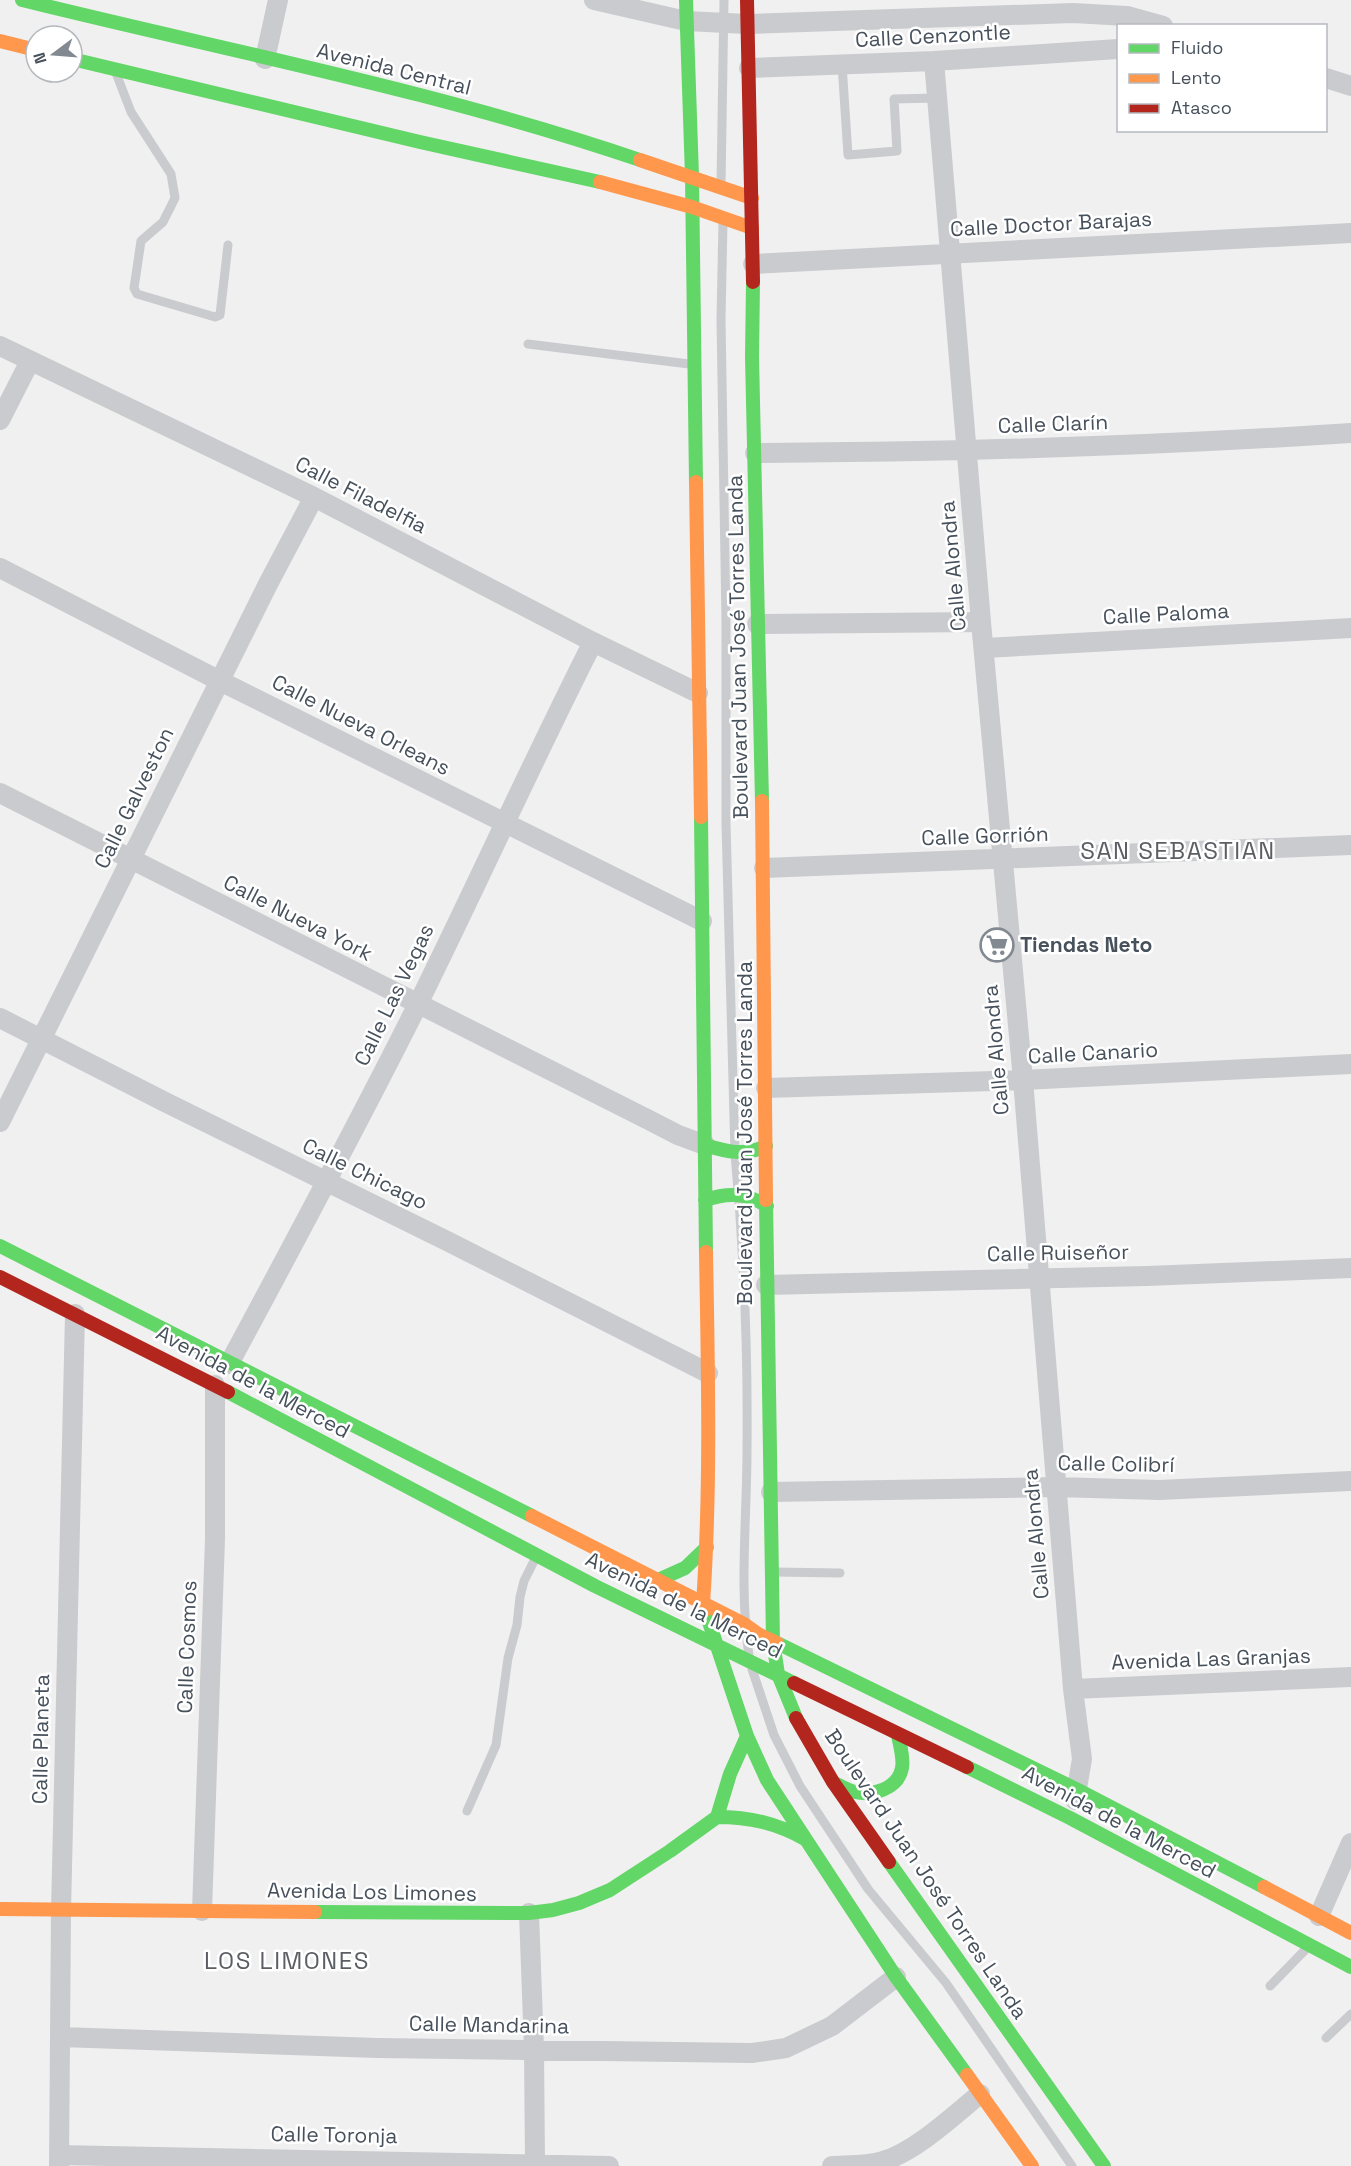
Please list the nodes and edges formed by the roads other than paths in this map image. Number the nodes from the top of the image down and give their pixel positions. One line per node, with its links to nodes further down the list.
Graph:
1 (22, 0): 15 (street, Avenida Central)
2 (278, 0): 15 (street)
3 (594, 0): 8 (street, Calle Cenzontle)
4 (686, 0): 8 (street, Boulevard Juan José Torres Landa)
5 (724, 0): 9 (lane)
6 (747, 0): 10 (street, Boulevard Juan José Torres Landa)
7 (1072, 6): 10 (street, Calle Cenzontle); 11 (street, Calle Cenzontle)
8 (698, 17): 9 (street, Calle Cenzontle); 25 (street, Boulevard Juan José Torres Landa)
9 (725, 22): 10 (street, Calle Cenzontle); 26 (lane)
10 (747, 24): 19 (street, Boulevard Juan José Torres Landa)
11 (1156, 24)
12 (0, 41): 13 (street)
13 (24, 47)
14 (1117, 49): 16 (street, Calle Cenzontle)
15 (265, 59): 24 (street, Avenida Central)
16 (934, 61): 18 (street, Calle Cenzontle); 23 (street, Calle Alondra)
17 (84, 62): 20 (street, Avenida Central)
18 (842, 64): 19 (street, Calle Cenzontle); 23 (lane)
19 (749, 68): 27 (street, Boulevard Juan José Torres Landa)
20 (115, 70): 24 (street, Avenida Central); 32 (lane)
21 (1327, 78): 22 (street)
22 (1351, 86)
23 (938, 98): 33 (street, Calle Alondra)
24 (614, 168): 25 (street, Avenida Central); 28 (street, Avenida Central)
25 (692, 176): 26 (street, Avenida Central); 28 (street, Boulevard Juan José Torres Landa)
26 (722, 193): 27 (street, Avenida Central)
27 (752, 198): 30 (street, Boulevard Juan José Torres Landa)
28 (692, 207): 29 (street, Avenida Central); 38 (street, Boulevard Juan José Torres Landa)
29 (722, 213): 30 (street, Avenida Central); 68 (lane)
30 (752, 228): 34 (street, Boulevard Juan José Torres Landa)
31 (1351, 233): 33 (street, Calle Doctor Barajas)
32 (228, 245)
33 (950, 253): 34 (street, Calle Doctor Barajas); 41 (street, Calle Alondra)
34 (753, 264): 42 (street, Boulevard Juan José Torres Landa)
35 (528, 344): 38 (lane)
36 (0, 346): 37 (street, Calle Filadelfia)
37 (30, 361): 39 (street); 43 (street, Calle Filadelfia)
38 (694, 364): 51 (street, Boulevard Juan José Torres Landa)
39 (0, 420)
40 (1351, 433): 41 (street, Calle Clarín)
41 (966, 451): 42 (street, Calle Clarín); 45 (street, Calle Alondra)
42 (756, 453): 46 (street, Boulevard Juan José Torres Landa)
43 (314, 497): 48 (street, Calle Filadelfia); 50 (street, Calle Galveston)
44 (0, 568): 50 (street, Calle Nueva Orleans)
45 (981, 622): 46 (street); 49 (street, Calle Alondra)
46 (757, 624): 57 (street, Boulevard Juan José Torres Landa)
47 (1351, 628): 49 (street, Calle Paloma)
48 (593, 642): 51 (street, Calle Filadelfia); 53 (street, Calle Las Vegas)
49 (984, 648): 56 (street, Calle Alondra)
50 (220, 681): 53 (street, Calle Nueva Orleans); 55 (street, Calle Galveston)
51 (698, 693): 58 (street, Boulevard Juan José Torres Landa)
52 (0, 794): 55 (street, Calle Nueva York)
53 (504, 823): 58 (street, Calle Nueva Orleans); 59 (street, Calle Las Vegas)
54 (1351, 845): 56 (street, Calle Gorrión)
55 (131, 860): 59 (street, Calle Nueva York); 61 (street, Calle Galveston)
56 (1002, 860): 57 (street, Calle Gorrión); 63 (street, Calle Alondra)
57 (764, 868): 64 (street, Boulevard Juan José Torres Landa)
58 (702, 921): 66 (street, Boulevard Juan José Torres Landa)
59 (417, 1005): 66 (street, Calle Nueva York); 69 (street, Calle Las Vegas)
60 (0, 1018): 61 (street, Calle Chicago)
61 (42, 1038): 65 (street, Calle Galveston); 69 (street, Calle Chicago)
62 (1351, 1064): 63 (street, Calle Canario)
63 (1023, 1080): 64 (street, Calle Canario); 76 (street, Calle Alondra)
64 (765, 1088): 67 (street, Boulevard Juan José Torres Landa)
65 (0, 1122)
66 (705, 1145): 68 (street); 71 (street, Boulevard Juan José Torres Landa)
67 (766, 1146): 68 (street); 72 (street, Boulevard Juan José Torres Landa)
68 (735, 1154): 70 (lane)
69 (327, 1182): 79 (street, Calle Las Vegas); 80 (street, Calle Chicago)
70 (739, 1194): 71 (street); 72 (street); 91 (lane)
71 (705, 1200): 80 (street, Boulevard Juan José Torres Landa)
72 (767, 1206): 77 (street, Boulevard Juan José Torres Landa)
73 (0, 1246): 79 (street, Avenida de la Merced)
74 (1351, 1268): 76 (street, Calle Ruiseñor)
75 (0, 1277): 78 (street, Avenida de la Merced)
76 (1039, 1277): 77 (street, Calle Ruiseñor); 83 (street, Calle Alondra)
77 (766, 1285): 84 (street, Boulevard Juan José Torres Landa)
78 (75, 1314): 81 (street, Avenida de la Merced); 108 (street, Calle Planeta)
79 (230, 1364): 89 (street, Avenida de la Merced)
80 (708, 1373): 85 (street, Boulevard Juan José Torres Landa)
81 (215, 1385): 86 (street, Avenida de la Merced); 109 (street, Calle Cosmos)
82 (1351, 1481): 83 (street, Calle Colibrí)
83 (1056, 1487): 84 (street, Calle Colibrí); 97 (street, Calle Alondra)
84 (771, 1492): 87 (street, Boulevard Juan José Torres Landa)
85 (707, 1547): 89 (street); 90 (street, Boulevard Juan José Torres Landa)
86 (537, 1555): 93 (street, Avenida de la Merced); 102 (lane)
87 (772, 1572): 88 (lane); 92 (street, Boulevard Juan José Torres Landa)
88 (840, 1573)
89 (656, 1581): 90 (street, Avenida de la Merced)
90 (703, 1604): 91 (street, Avenida de la Merced); 93 (street, Boulevard Juan José Torres Landa)
91 (744, 1624): 92 (street, Avenida de la Merced); 94 (lane)
92 (773, 1642): 95 (street, Boulevard Juan José Torres Landa); 101 (street, Avenida de la Merced)
93 (716, 1644): 94 (street, Avenida de la Merced); 99 (street, Boulevard Juan José Torres Landa)
94 (750, 1660): 95 (street, Avenida de la Merced); 127 (lane)
95 (778, 1674): 98 (street, Avenida de la Merced); 100 (street, Boulevard Juan José Torres Landa)
96 (1351, 1677): 97 (street, Avenida Las Granjas)
97 (1073, 1689): 101 (street, Calle Alondra)
98 (898, 1735): 100 (street); 104 (street, Avenida de la Merced)
99 (747, 1736): 103 (street); 105 (street, Boulevard Juan José Torres Landa)
100 (833, 1782): 128 (street, Boulevard Juan José Torres Landa)
101 (1078, 1790): 104 (street, Calle Alondra); 111 (street, Avenida de la Merced)
102 (467, 1811)
103 (717, 1817): 105 (street); 110 (street, Avenida Los Limones)
104 (1070, 1818): 113 (street, Avenida de la Merced)
105 (805, 1839): 115 (street, Boulevard Juan José Torres Landa)
106 (1351, 1843): 111 (street)
107 (0, 1909): 108 (street, Avenida Los Limones)
108 (62, 1911): 109 (street, Avenida Los Limones); 118 (street, Calle Planeta)
109 (202, 1911): 110 (street, Avenida Los Limones)
110 (529, 1913): 120 (street)
111 (1319, 1916): 112 (street, Avenida de la Merced)
112 (1351, 1933)
113 (1309, 1945): 114 (street, Avenida de la Merced); 116 (lane)
114 (1351, 1967)
115 (896, 1977): 120 (street, Calle Mandarina); 121 (street, Boulevard Juan José Torres Landa)
116 (1270, 1986)
117 (1351, 2014): 119 (lane)
118 (61, 2037): 120 (street, Calle Mandarina); 122 (street, Calle Planeta)
119 (1326, 2038)
120 (534, 2049): 123 (street)
121 (980, 2094): 125 (street); 126 (street, Boulevard Juan José Torres Landa)
122 (59, 2161): 123 (street, Calle Toronja)
123 (535, 2163): 124 (street, Calle Toronja)
124 (609, 2166)
125 (832, 2166)
126 (1032, 2166)
127 (1072, 2166)
128 (1104, 2166)

